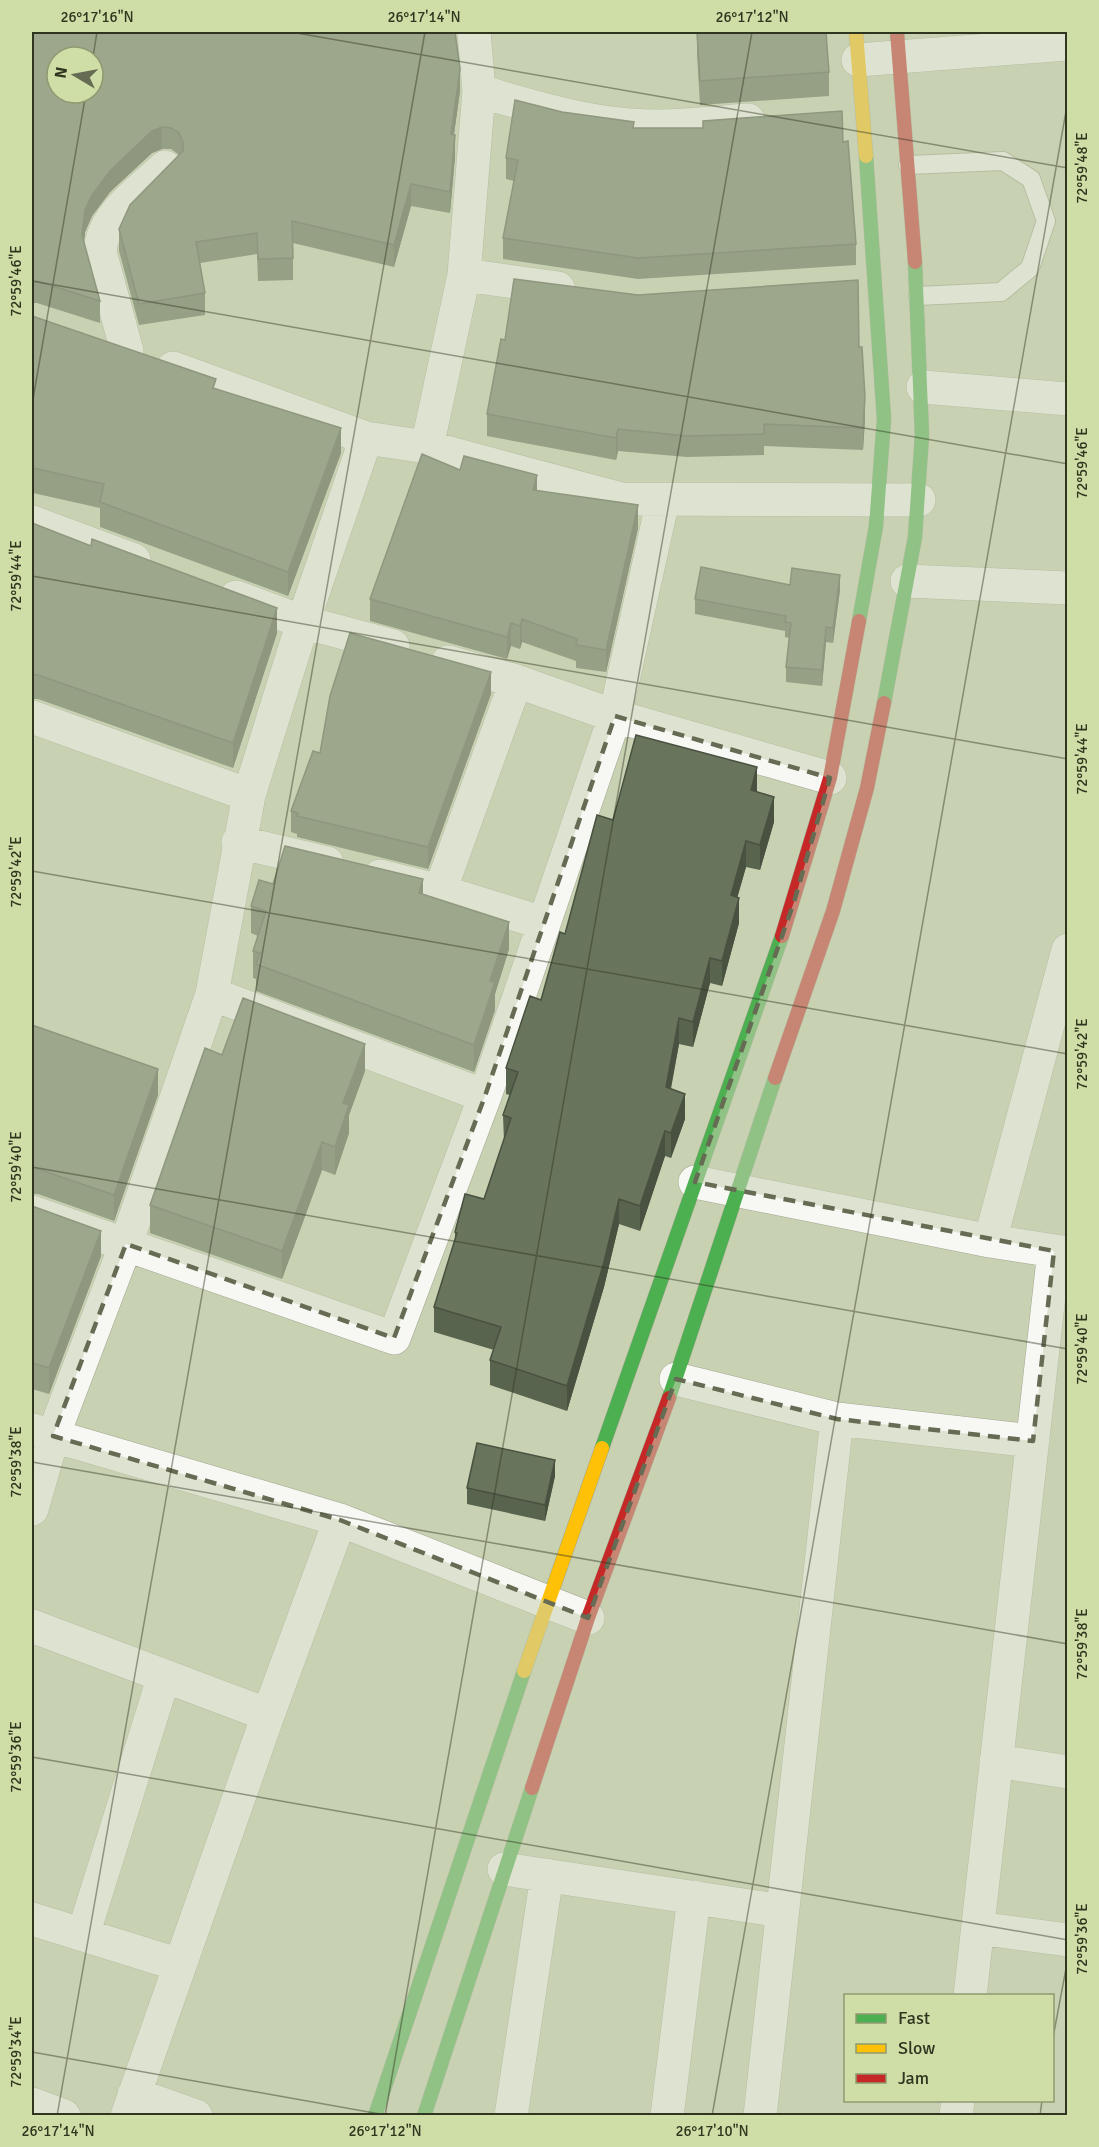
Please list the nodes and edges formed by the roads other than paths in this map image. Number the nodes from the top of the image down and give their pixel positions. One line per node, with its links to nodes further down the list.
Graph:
1 (474, 32): 5 (street)
2 (898, 44): 3 (street); 4 (street); 9 (street)
3 (1068, 44)
4 (857, 46): 6 (street)
5 (479, 91): 8 (street); 11 (street)
6 (862, 112): 7 (street); 12 (street)
7 (827, 114)
8 (781, 118)
9 (908, 165): 15 (street); 15 (lane)
10 (165, 166): 17 (street)
11 (464, 275): 14 (street); 21 (street)
12 (876, 282): 13 (street); 22 (street)
13 (842, 285)
14 (591, 292)
15 (918, 296): 18 (street)
16 (95, 341): 17 (street)
17 (127, 351): 20 (street)
18 (923, 387): 19 (street); 24 (street)
19 (1068, 399)
20 (366, 438): 21 (street); 30 (street)
21 (427, 447): 23 (street)
22 (880, 499): 23 (street); 24 (street); 34 (street)
23 (663, 500): 32 (street)
24 (919, 500): 27 (street)
25 (33, 528): 26 (street)
26 (159, 569)
27 (908, 580): 29 (street); 46 (street)
28 (203, 585): 30 (street)
29 (1068, 588)
30 (303, 622): 31 (street); 35 (street)
31 (516, 681): 32 (street); 37 (street)
32 (615, 716): 34 (street); 38 (street)
33 (32, 717): 35 (street)
34 (830, 778): 45 (street)
35 (249, 795): 36 (street)
36 (238, 842): 37 (street); 40 (street)
37 (440, 891): 38 (street)
38 (543, 923): 44 (street)
39 (1068, 950): 41 (street)
40 (212, 994): 43 (street); 44 (street)
41 (1054, 1051): 48 (street)
42 (149, 1072): 43 (street)
43 (181, 1083): 49 (street)
44 (485, 1096): 49 (street)
45 (695, 1182): 46 (street); 57 (street)
46 (736, 1190): 48 (street); 51 (street)
47 (32, 1212): 49 (street)
48 (990, 1241): 50 (street)
49 (126, 1244): 53 (street)
50 (1061, 1252): 54 (street)
51 (676, 1379): 52 (street); 58 (street)
52 (837, 1419): 54 (street); 67 (street)
53 (42, 1433): 55 (street); 56 (street)
54 (1033, 1441): 62 (street)
55 (32, 1509)
56 (340, 1520): 57 (street); 61 (street)
57 (547, 1604): 58 (street); 78 (street)
58 (588, 1618): 64 (street)
59 (32, 1626): 60 (street)
60 (164, 1676): 61 (street); 70 (street)
61 (268, 1715): 72 (street)
62 (996, 1761): 63 (street); 69 (street)
63 (1068, 1772)
64 (504, 1869): 65 (street); 79 (street)
65 (547, 1875): 66 (street); 80 (street)
66 (694, 1897): 67 (street); 81 (street)
67 (782, 1911): 82 (street)
68 (32, 1919): 70 (street)
69 (978, 1928): 71 (street); 73 (street)
70 (83, 1935): 72 (street)
71 (1068, 1940)
72 (180, 1965): 75 (street)
73 (970, 1994)
74 (32, 2104): 76 (street)
75 (131, 2105): 77 (street)
76 (64, 2115)
77 (196, 2115)
78 (375, 2115)
79 (424, 2115)
80 (511, 2115)
81 (667, 2115)
82 (760, 2115)

